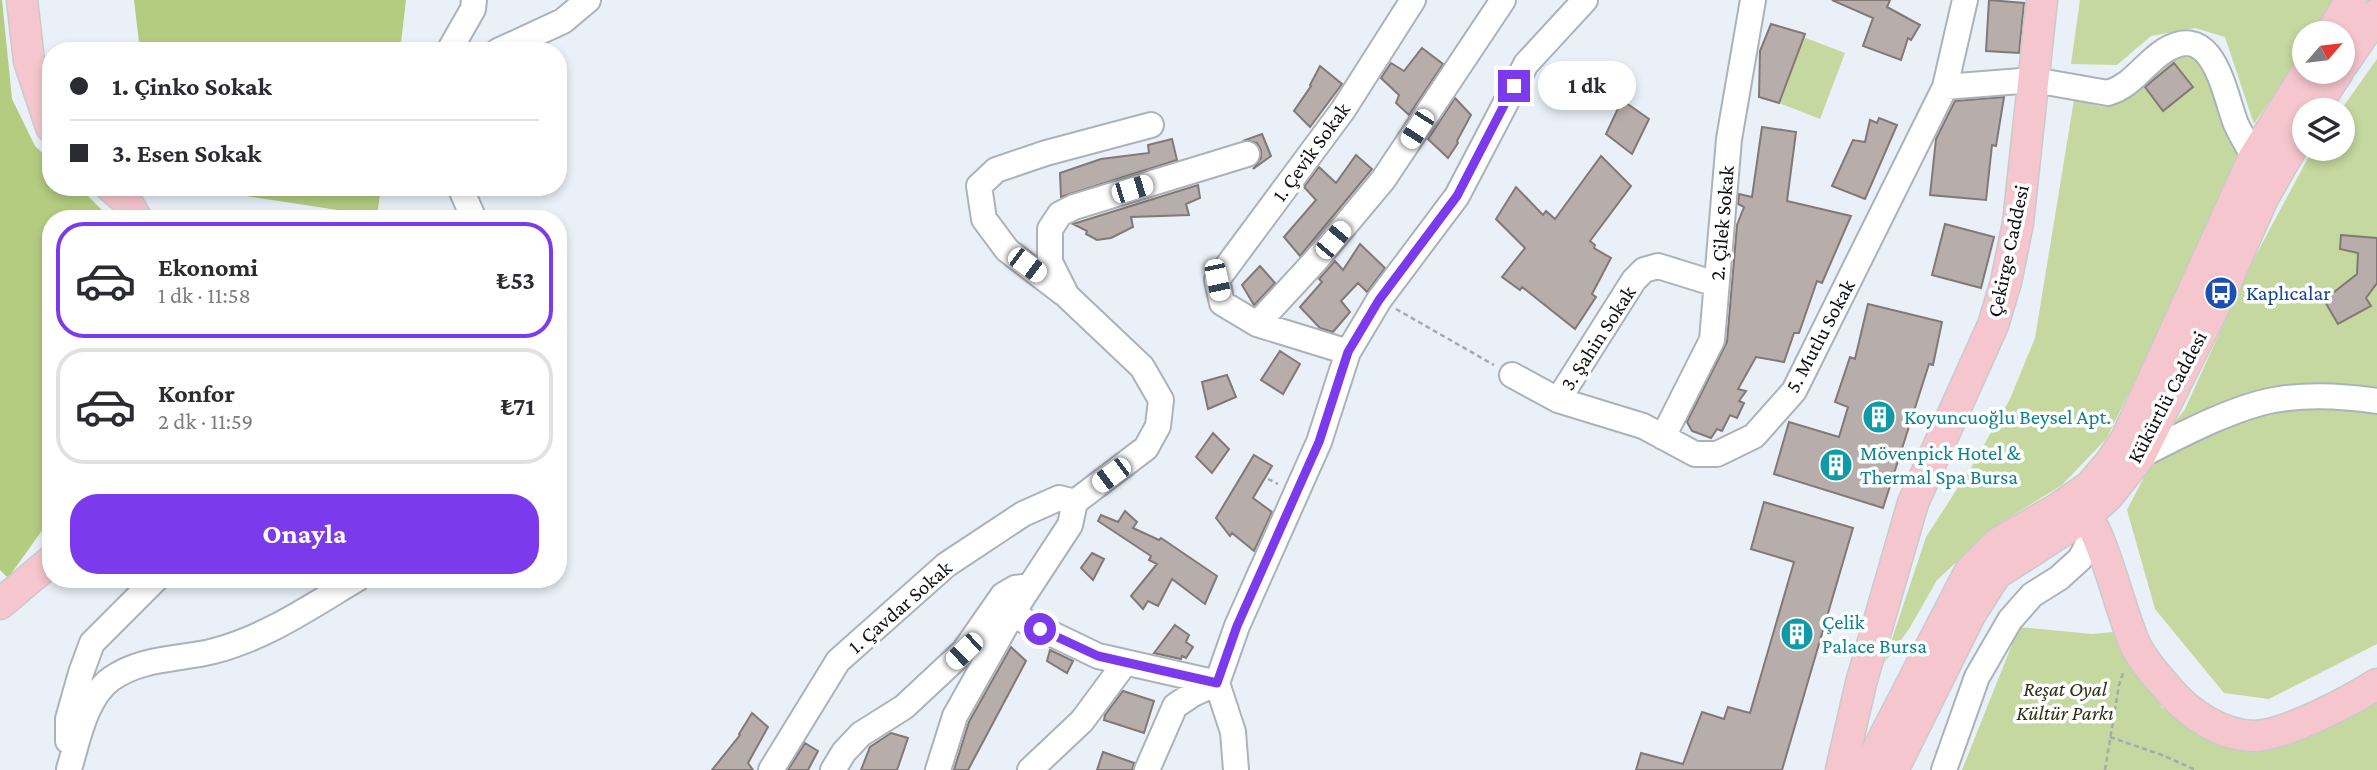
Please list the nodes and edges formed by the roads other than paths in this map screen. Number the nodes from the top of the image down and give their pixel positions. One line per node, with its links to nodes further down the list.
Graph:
1 (22, 0): 19 (main road)
2 (474, 0): 13 (street)
3 (589, 0): 14 (street)
4 (1413, 0): 26 (street, 1. Çevik Sokak)
5 (1503, 0): 26 (street)
6 (1585, 0): 27 (street)
7 (1965, 0): 18 (street, 5. Mutlu Sokak)
8 (2042, 0): 16 (main road, Çekirge Caddesi)
9 (2351, 0): 12 (main road)
10 (1754, 2): 24 (street, 2. Çilek Sokak)
11 (2377, 14): 15 (main road)
12 (2338, 21)
13 (456, 42)
14 (518, 42)
15 (2356, 45)
16 (2044, 81): 18 (street); 23 (street); 55 (main road, Çekirge Caddesi)
17 (2300, 84): 23 (main road, Kükürtlü Caddesi)
18 (1945, 87): 31 (street, 5. Mutlu Sokak)
19 (42, 100)
20 (1151, 125): 25 (street)
21 (2292, 148): 32 (main road, Kükürtlü Caddesi)
22 (1247, 153): 25 (street)
23 (2254, 157): 33 (main road, Kükürtlü Caddesi)
24 (1716, 284): 29 (street, 3. Şahin Sokak); 31 (street, 2. Çilek Sokak)
25 (1067, 296): 35 (street)
26 (1257, 324): 27 (street)
27 (1348, 352): 46 (street)
28 (1512, 375): 29 (street, 5. Mutlu Sokak)
29 (1558, 400): 31 (street, 5. Mutlu Sokak)
30 (2377, 401): 32 (street)
31 (1663, 436)
32 (2140, 456): 34 (main road, Kükürtlü Caddesi)
33 (2109, 464): 34 (main road); 36 (main road, Kükürtlü Caddesi)
34 (2108, 496): 37 (main road, Kükürtlü Caddesi); 45 (main road)
35 (1075, 502): 39 (street); 49 (street, 1. Çavdar Sokak)
36 (2057, 509): 37 (main road); 56 (main road, Kükürtlü Caddesi)
37 (2090, 523): 47 (main road); 57 (main road, Kükürtlü Caddesi); 58 (street)
38 (42, 569): 42 (main road)
39 (1030, 586): 43 (street); 50 (street)
40 (147, 588): 48 (street)
41 (342, 588): 48 (street)
42 (0, 604)
43 (1016, 609): 44 (street); 51 (street)
44 (1125, 663): 46 (street); 52 (street)
45 (2377, 664)
46 (1217, 683): 53 (street); 54 (street)
47 (2377, 684)
48 (69, 770)
49 (771, 770)
50 (833, 770)
51 (938, 770)
52 (1030, 770)
53 (1147, 770)
54 (1236, 770)
55 (1841, 770)
56 (1867, 770)
57 (1893, 770)
58 (1944, 770)

